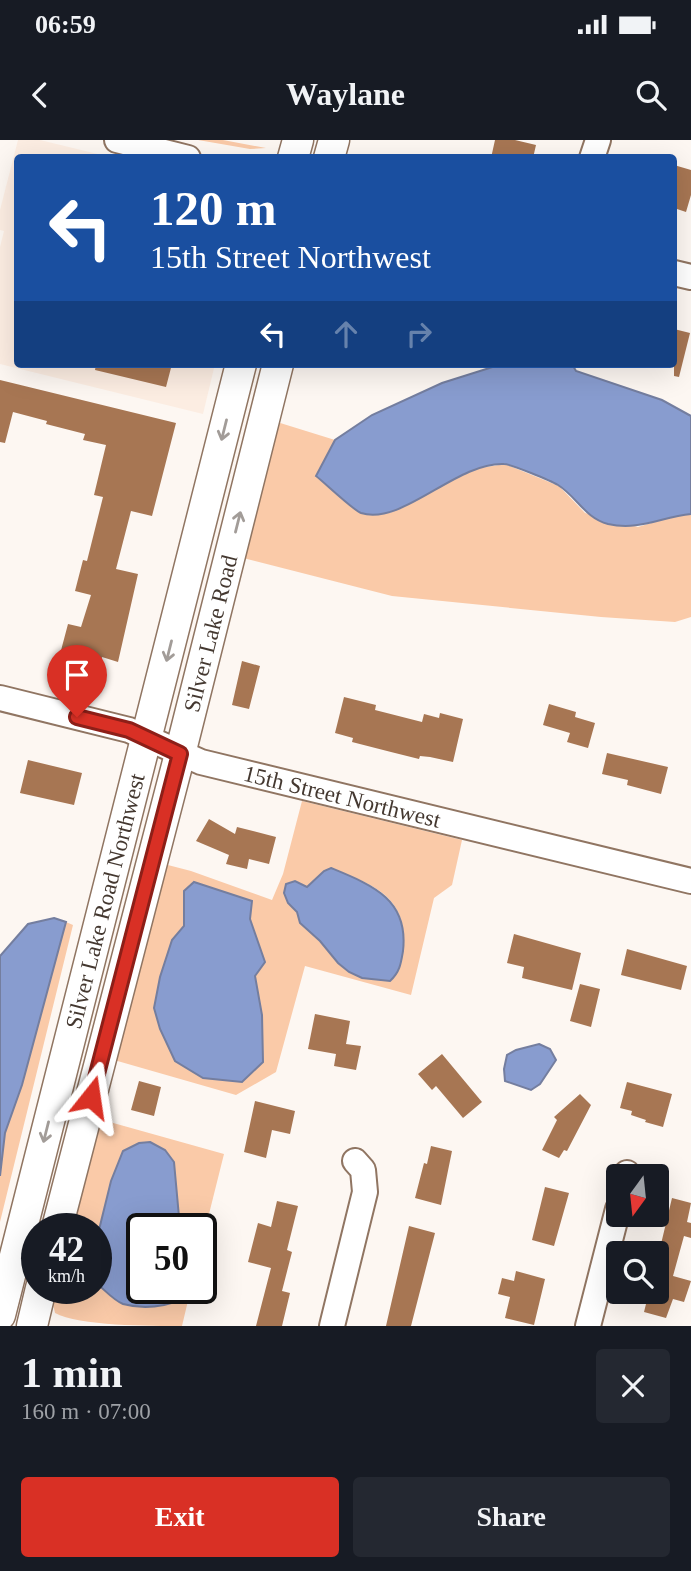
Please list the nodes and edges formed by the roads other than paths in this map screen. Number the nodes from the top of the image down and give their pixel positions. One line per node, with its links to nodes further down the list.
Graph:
1 (117, 140): 2 (street)
2 (172, 154)
3 (240, 368): 6 (main road, Silver Lake Road Northwest, one-way to 6)
4 (277, 368): 7 (main road, Silver Lake Road, one-way to 4)
5 (0, 698): 6 (street, 15th Street Northwest)
6 (147, 737): 7 (street, 15th Street Northwest); 13 (main road, Silver Lake Road Northwest, one-way to 13)
7 (180, 754): 8 (street, 15th Street Northwest); 10 (main road, Silver Lake Road)
8 (691, 881)
9 (355, 1161): 15 (street)
10 (61, 1213)
11 (613, 1227): 16 (street)
12 (38, 1304): 14 (main road)
13 (0, 1315): 14 (street)
14 (35, 1325)
15 (332, 1326)
16 (588, 1326)

